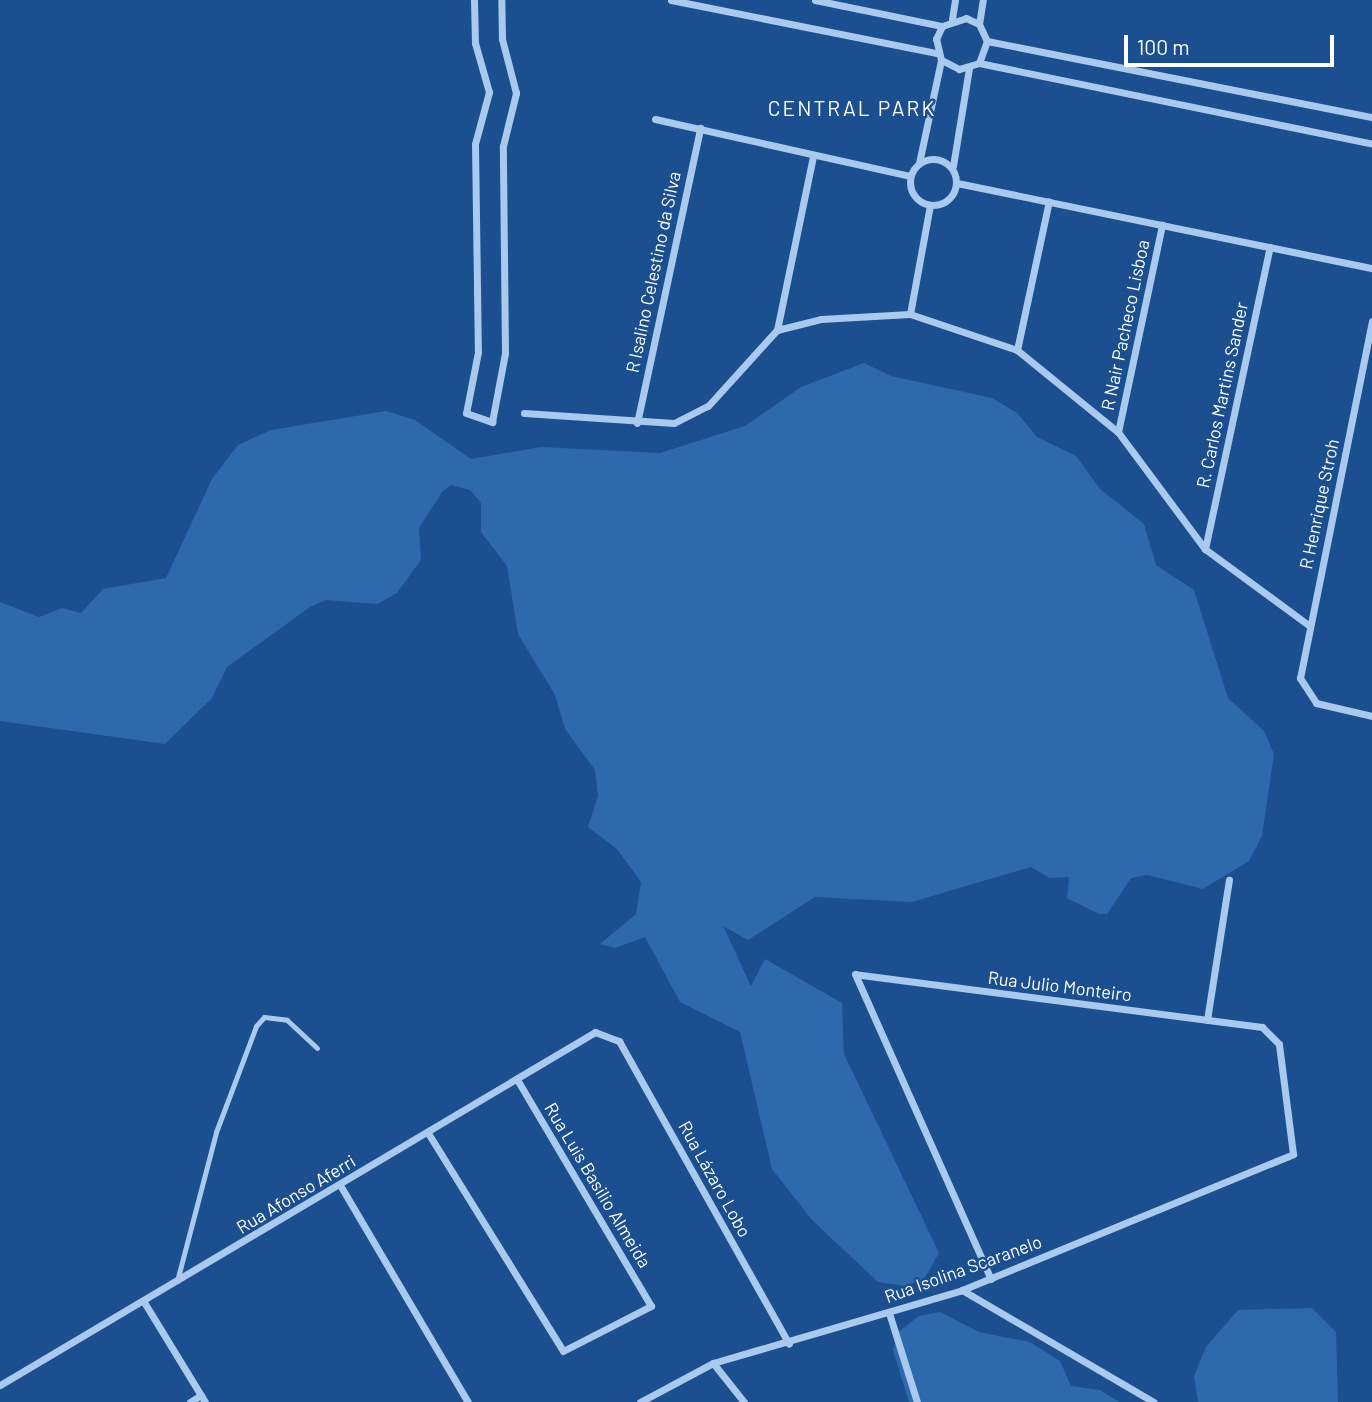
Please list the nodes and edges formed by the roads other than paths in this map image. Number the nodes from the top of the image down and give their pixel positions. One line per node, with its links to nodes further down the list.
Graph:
1 (474, 0): 2 (street)
2 (501, 0)
3 (671, 0): 11 (street)
4 (815, 0): 9 (street)
5 (955, 0): 7 (street)
6 (983, 0): 8 (street)
7 (952, 19): 8 (street); 9 (street)
8 (979, 24): 10 (street)
9 (943, 26): 11 (street)
10 (987, 41): 12 (street); 14 (street)
11 (939, 56): 13 (street); 19 (street)
12 (979, 63): 13 (street); 17 (street)
13 (969, 68): 20 (street)
14 (1372, 117)
15 (655, 119): 16 (street)
16 (700, 128): 18 (street); 33 (street, R Isalino Celestino da Silva)
17 (1372, 144)
18 (813, 156): 21 (street); 30 (street)
19 (919, 163): 20 (street); 21 (street)
20 (953, 166): 22 (street)
21 (911, 176): 24 (street)
22 (957, 183): 23 (street); 24 (street)
23 (1049, 201): 25 (street); 31 (street)
24 (930, 205): 28 (street)
25 (1162, 225): 26 (street); 34 (street, R Nair Pacheco Lisboa)
26 (1270, 247): 27 (street); 35 (street, R. Carlos Martins Sander)
27 (1372, 268)
28 (910, 314): 30 (street); 31 (street)
29 (1372, 321): 36 (street, R Henrique Stroh)
30 (777, 330): 33 (street)
31 (1017, 350): 34 (street)
32 (524, 413): 33 (street)
33 (637, 423)
34 (1118, 432): 35 (street)
35 (1205, 549): 36 (street)
36 (1310, 626): 37 (street, R Henrique Stroh)
37 (1372, 716)
38 (1229, 880): 39 (street)
39 (1207, 1020): 44 (street, Rua Julio Monteiro); 46 (street, Rua Julio Monteiro)
40 (608, 1034): 42 (street, Rua Afonso Aferri); 51 (street, Rua Lázaro Lobo)
41 (317, 1048): 47 (lane)
42 (517, 1079): 43 (street, Rua Afonso Aferri); 43 (street, Rua Luis Basilio Almeida)
43 (428, 1133): 45 (street, Rua Afonso Aferri)
44 (1293, 1154): 46 (street, Rua Isolina Scaranelo)
45 (340, 1185): 47 (street, Rua Afonso Aferri); 56 (street)
46 (991, 1279): 48 (street, Rua Isolina Scaranelo)
47 (176, 1284): 49 (street, Rua Afonso Aferri)
48 (962, 1290): 50 (street, Rua Isolina Scaranelo); 60 (street)
49 (144, 1302): 53 (street, Rua Afonso Aferri); 54 (street)
50 (889, 1313): 51 (street, Rua Isolina Scaranelo); 59 (street)
51 (789, 1344): 52 (street, Rua Isolina Scaranelo)
52 (713, 1363): 57 (street, Rua Isolina Scaranelo); 58 (street)
53 (0, 1385)
54 (203, 1399): 55 (street)
55 (190, 1402)
56 (468, 1402)
57 (640, 1402)
58 (744, 1402)
59 (917, 1402)
60 (1154, 1402)

